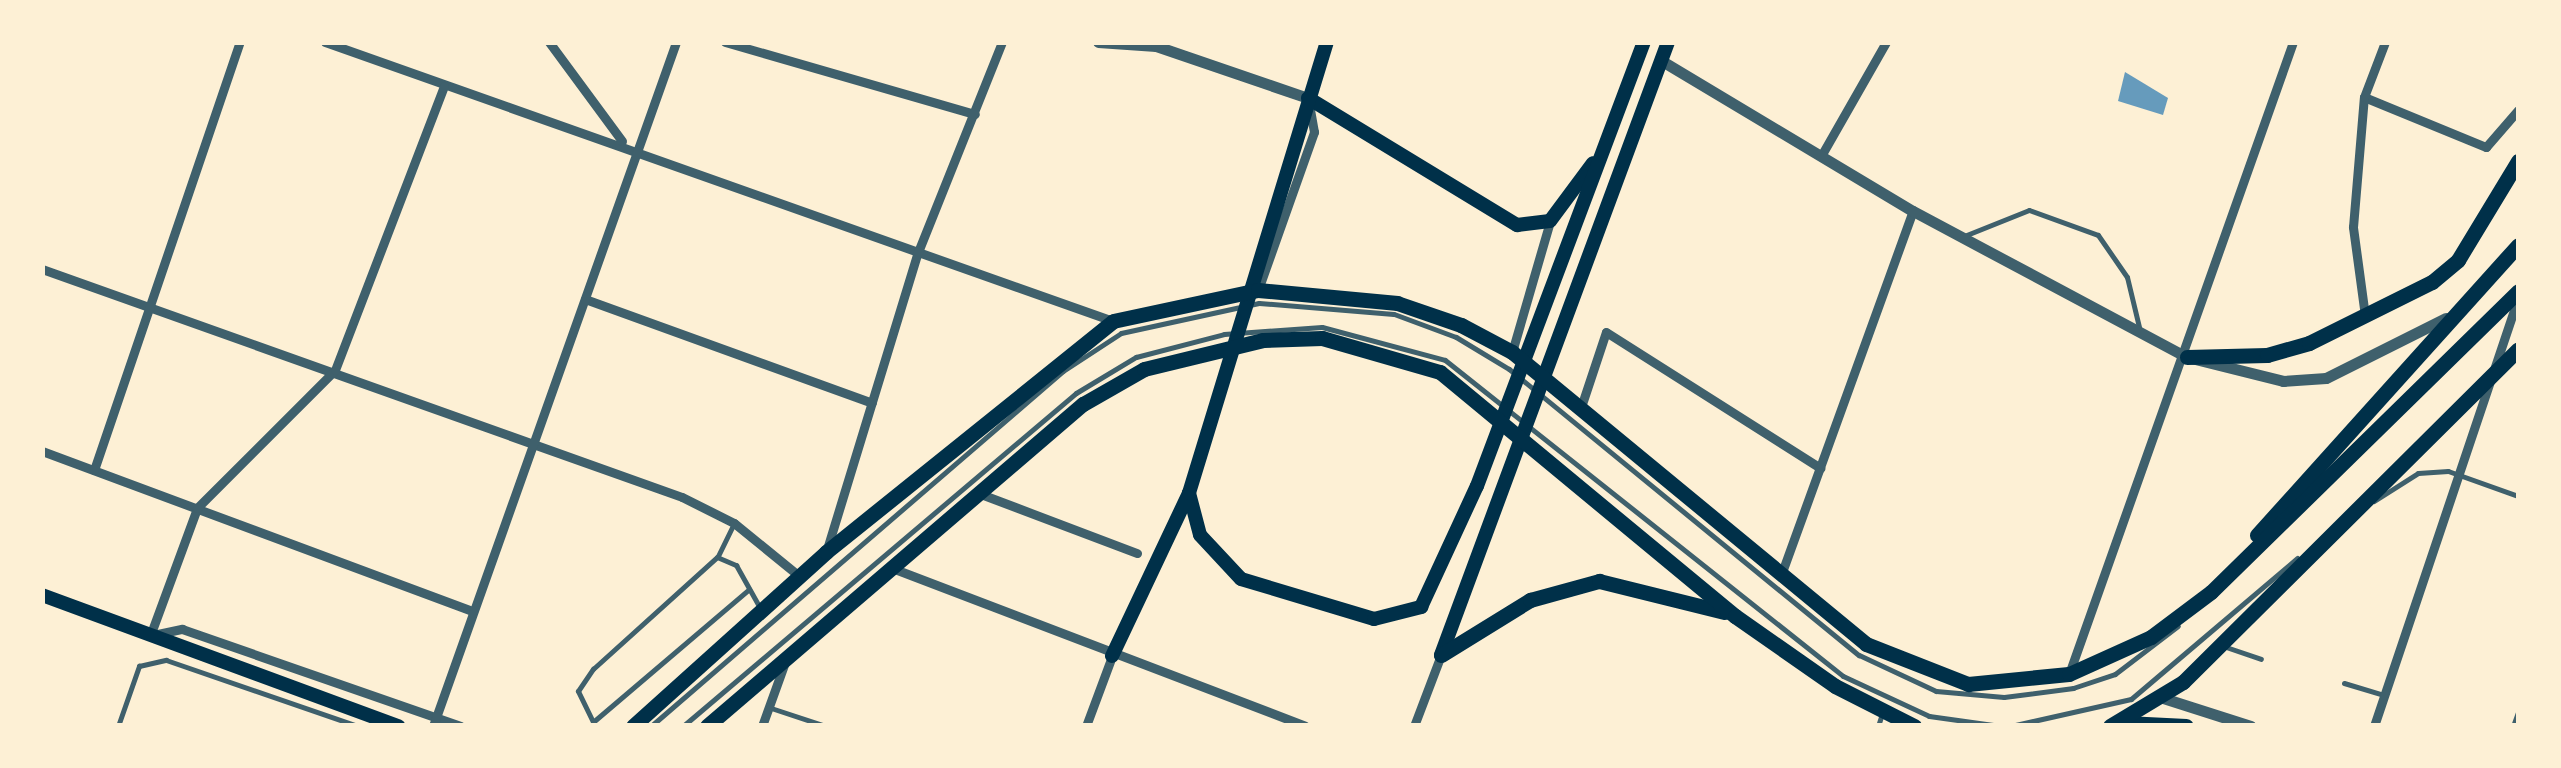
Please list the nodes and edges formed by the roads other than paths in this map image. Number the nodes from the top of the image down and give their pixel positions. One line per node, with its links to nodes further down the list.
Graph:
1 (240, 42): 34 (street)
2 (325, 42): 15 (street)
3 (550, 42): 21 (street)
4 (676, 42): 22 (street)
5 (725, 42): 19 (street)
6 (1002, 42): 19 (street)
7 (1098, 42): 17 (street)
8 (1326, 42): 17 (main road)
9 (1668, 42): 14 (main road)
10 (1886, 42): 23 (street)
11 (2294, 42): 41 (street)
12 (2384, 42): 16 (street)
13 (1638, 45): 14 (main road); 20 (main road)
14 (1662, 61): 23 (street); 69 (main road)
15 (444, 86): 21 (street); 42 (street)
16 (2364, 97): 18 (street); 35 (street)
17 (1308, 98): 26 (main road); 31 (street); 50 (main road)
18 (2518, 110)
19 (975, 114): 29 (street)
20 (1611, 132): 26 (main road); 50 (main road)
21 (623, 144): 22 (street)
22 (638, 150): 29 (street); 33 (street)
23 (1822, 156): 25 (street)
24 (2518, 161): 35 (main road)
25 (1913, 211): 27 (street); 47 (street)
26 (1550, 221): 40 (street)
27 (1961, 237): 38 (street); 38 (lane)
28 (2518, 245): 36 (main road)
29 (918, 252): 37 (street); 43 (street)
30 (42, 268): 34 (street)
31 (1258, 290): 37 (main road); 40 (main road)
32 (2518, 294): 62 (main road); 76 (street)
33 (586, 299): 43 (street); 45 (street)
34 (148, 305): 42 (street); 48 (street)
35 (2365, 316): 41 (main road)
36 (2448, 317): 41 (street); 62 (main road)
37 (1113, 321): 55 (main road)
38 (2140, 334): 41 (street)
39 (2518, 349): 54 (main road)
40 (1512, 352): 44 (main road)
41 (2187, 357): 73 (street)
42 (335, 370): 45 (street); 52 (street)
43 (872, 403): 55 (street)
44 (1580, 410): 47 (street); 60 (main road)
45 (534, 444): 53 (street); 64 (street)
46 (42, 451): 48 (street)
47 (1820, 468): 60 (street)
48 (94, 470): 52 (street)
49 (970, 491): 56 (street); 58 (main road); 66 (main road)
50 (1189, 493): 71 (main road)
51 (2518, 496): 54 (lane)
52 (197, 508): 64 (street); 67 (street)
53 (734, 523): 57 (lane); 59 (street)
54 (2336, 526): 68 (main road); 98 (lane)
55 (826, 552): 59 (main road)
56 (1137, 553)
57 (717, 557): 61 (lane); 82 (lane)
58 (886, 566): 70 (main road); 71 (street)
59 (798, 576): 65 (main road)
60 (1780, 576): 73 (main road)
61 (749, 589): 65 (lane); 82 (lane)
62 (2211, 592): 73 (main road); 88 (lane)
63 (42, 595): 67 (main road)
64 (472, 610): 81 (street)
65 (762, 610): 87 (main road)
66 (1736, 616): 69 (main road); 80 (main road)
67 (150, 636): 75 (main road); 81 (street)
68 (2220, 645): 72 (lane); 77 (main road)
69 (1441, 655): 95 (street)
70 (787, 656): 78 (street); 90 (main road)
71 (1112, 656): 93 (street); 94 (street)
72 (2260, 659)
73 (2069, 674)
74 (2344, 683): 76 (lane)
75 (270, 687): 83 (lane); 84 (lane); 85 (main road)
76 (2384, 695): 102 (street)
77 (2163, 698): 99 (main road); 101 (street)
78 (768, 707): 91 (street); 92 (lane)
79 (2518, 712): 103 (lane)
80 (1880, 720): 96 (main road)
81 (434, 721): 86 (street)
82 (594, 724)
83 (118, 726)
84 (358, 726)
85 (399, 726)
86 (461, 726)
87 (633, 726)
88 (651, 726)
89 (683, 726): 97 (lane)
90 (706, 726)
91 (762, 726)
92 (825, 726)
93 (1086, 726)
94 (1305, 726)
95 (1414, 726)
96 (1914, 726)
97 (2000, 726)
98 (2011, 726)
99 (2111, 726): 100 (main road)
100 (2186, 726)
101 (2251, 726)
102 (2374, 726)
103 (2513, 726)

